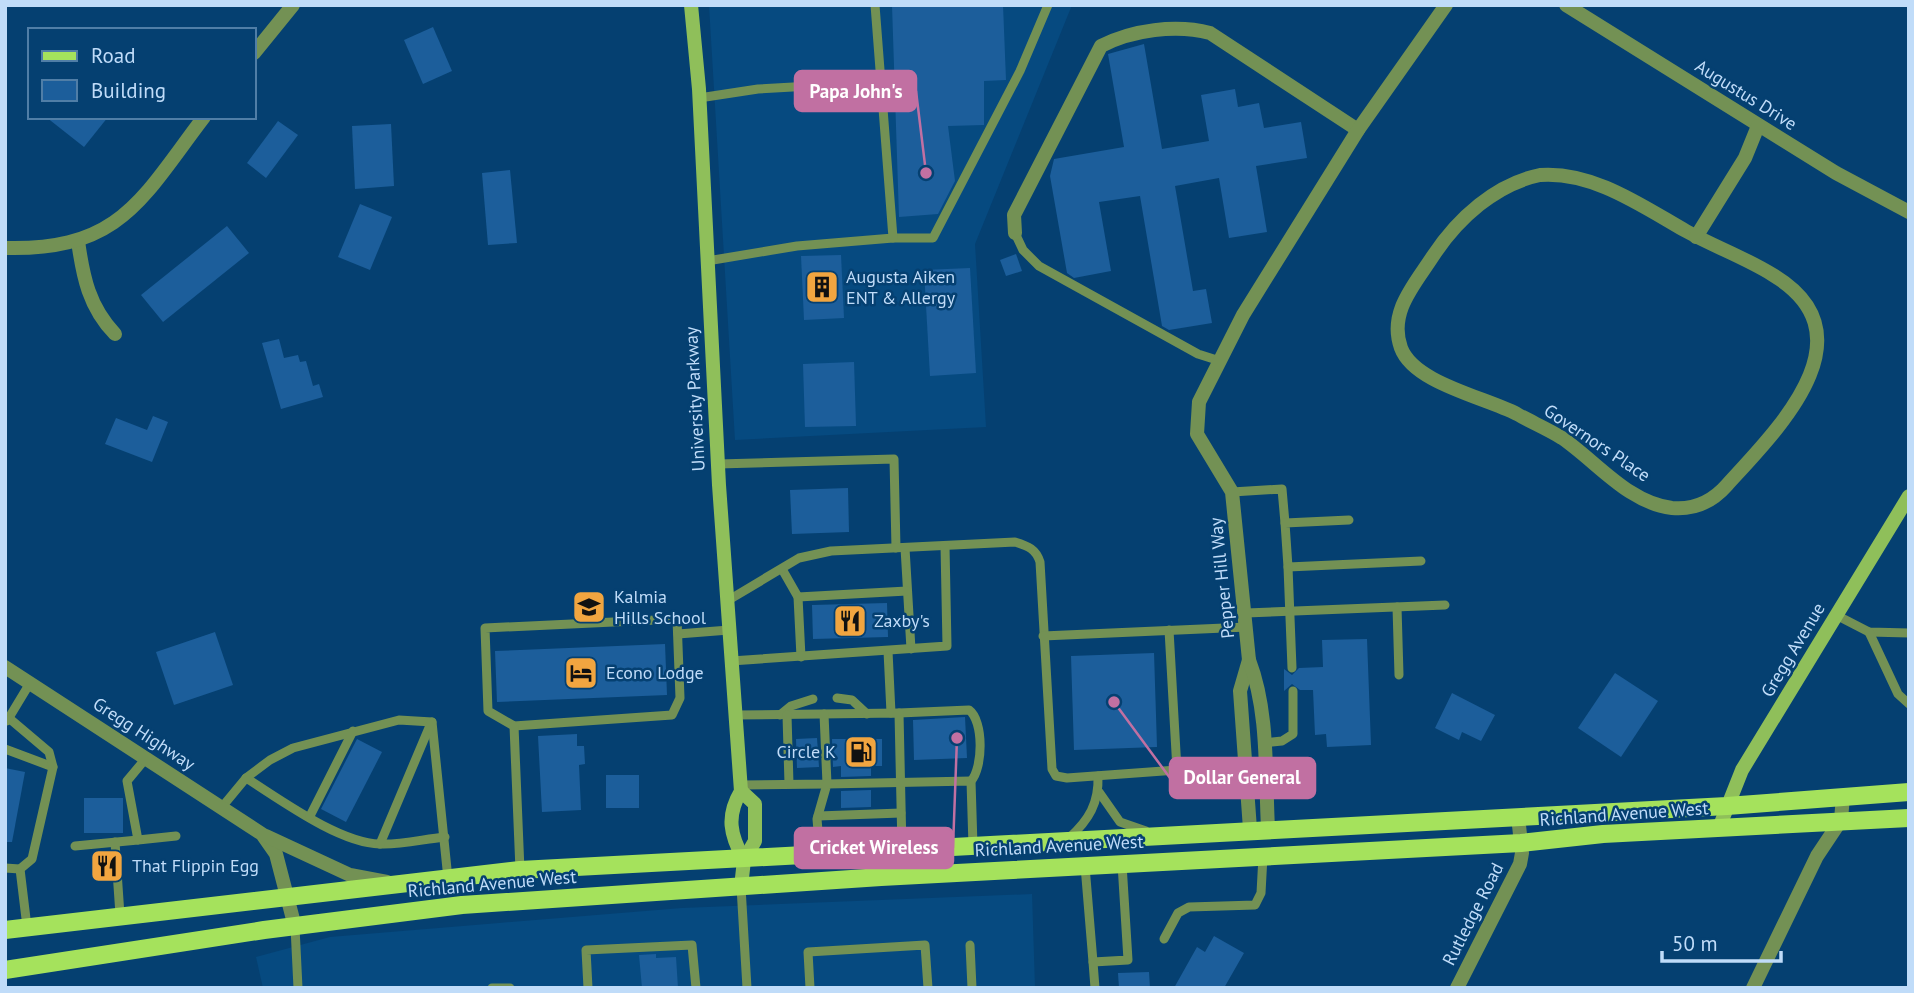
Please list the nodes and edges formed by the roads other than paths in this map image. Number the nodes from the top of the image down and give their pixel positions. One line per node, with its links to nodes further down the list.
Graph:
1 (293, 5): 7 (street)
2 (691, 5): 9 (street, University Parkway)
3 (875, 5): 8 (lane)
4 (1048, 5): 16 (lane)
5 (1446, 5): 12 (street)
6 (1566, 5): 11 (street, Augustus Drive)
7 (256, 51)
8 (881, 82): 9 (lane); 16 (lane)
9 (699, 98): 19 (street, University Parkway)
10 (203, 119): 17 (street)
11 (1758, 126): 13 (street, Augustus Drive); 15 (street)
12 (1358, 130): 14 (street); 21 (street)
13 (1909, 212)
14 (1015, 233): 21 (lane)
15 (1696, 237): 15 (street, Governors Place)
16 (893, 238): 19 (lane)
17 (78, 241): 18 (street); 20 (street)
18 (5, 248)
19 (707, 261): 22 (street, University Parkway)
20 (115, 334)
21 (1220, 361): 23 (street)
22 (718, 464): 28 (lane); 34 (street, University Parkway)
23 (1232, 492): 26 (lane); 39 (street, Pepper Hill Way)
24 (1909, 496): 38 (street, Gregg Avenue)
25 (1349, 520): 26 (lane)
26 (1285, 523): 30 (lane)
27 (945, 546): 28 (lane); 45 (lane); 46 (lane)
28 (901, 548): 31 (lane); 32 (lane)
29 (1422, 561): 30 (lane)
30 (1288, 567): 37 (lane)
31 (782, 569): 33 (lane); 34 (lane)
32 (907, 591): 33 (lane); 46 (lane)
33 (798, 597): 48 (lane)
34 (727, 601): 40 (street, University Parkway)
35 (1445, 605): 36 (lane)
36 (1397, 607): 37 (lane); 53 (lane)
37 (1289, 611): 39 (lane); 52 (lane)
38 (1836, 615): 42 (lane); 82 (street, Gregg Avenue)
39 (1246, 620): 41 (lane); 49 (street, Pepper Hill Way)
40 (729, 630): 44 (lane); 50 (street, University Parkway)
41 (1169, 630): 45 (lane); 72 (lane)
42 (1869, 632): 43 (lane); 58 (lane)
43 (1909, 633)
44 (678, 634): 66 (lane); 66 (lane)
45 (1043, 636): 72 (lane)
46 (911, 649): 47 (lane)
47 (888, 651): 48 (lane); 60 (lane)
48 (801, 657): 50 (lane)
49 (1249, 660): 68 (street, Pepper Hill Way); 92 (street, Pepper Hill Way)
50 (731, 661): 62 (street, University Parkway)
51 (5, 667): 54 (street, Gregg Highway)
52 (1292, 668)
53 (1399, 675)
54 (30, 683): 64 (lane); 70 (street, Gregg Highway)
55 (1293, 691): 68 (lane)
56 (837, 698): 59 (lane)
57 (813, 699): 63 (lane)
58 (1909, 704)
59 (867, 713): 60 (lane); 61 (lane)
60 (895, 713): 74 (lane); 75 (lane)
61 (824, 714): 63 (lane); 76 (lane)
62 (735, 715): 63 (lane); 78 (street, University Parkway)
63 (784, 715): 77 (lane)
64 (7, 721): 71 (lane)
65 (432, 722): 67 (lane); 96 (lane); 101 (lane)
66 (514, 726): 112 (lane)
67 (353, 731): 73 (lane); 85 (lane)
68 (1263, 743): 90 (street, Pepper Hill Way)
69 (5, 749): 71 (lane)
70 (147, 757): 83 (street, Gregg Highway); 97 (lane)
71 (53, 767): 111 (lane)
72 (1098, 776): 79 (lane)
73 (246, 778): 83 (lane); 85 (lane)
74 (901, 781): 75 (lane); 76 (lane); 84 (lane)
75 (971, 781): 103 (lane)
76 (827, 783): 77 (lane); 86 (lane)
77 (789, 784): 78 (lane)
78 (741, 788): 107 (street, University Parkway); 107 (street, University Parkway)
79 (1099, 792): 94 (lane); 98 (lane)
80 (1909, 792): 81 (main road, Richland Avenue West)
81 (1843, 796): 82 (main road, Richland Avenue West); 89 (street)
82 (1727, 806): 87 (main road, Richland Avenue West); 91 (street, Gregg Avenue)
83 (222, 807): 93 (street, Gregg Highway)
84 (901, 813): 86 (lane); 104 (lane)
85 (310, 816): 101 (lane)
86 (818, 816): 105 (lane)
87 (1518, 816): 90 (main road, Richland Avenue West); 100 (street, Rutledge Road)
88 (1909, 818): 89 (main road, Richland Avenue West)
89 (1841, 820): 91 (main road, Richland Avenue West); 136 (street)
90 (1268, 828): 92 (main road, Richland Avenue West)
91 (1719, 828): 100 (main road, Richland Avenue West)
92 (1250, 829): 94 (main road, Richland Avenue West)
93 (262, 834): 114 (street, Gregg Highway); 116 (street, Gregg Highway)
94 (1161, 834): 98 (main road, Richland Avenue West)
95 (176, 836): 97 (lane)
96 (445, 837): 101 (lane); 113 (lane)
97 (138, 840): 99 (lane)
98 (1067, 840): 103 (main road, Richland Avenue West)
99 (115, 842): 102 (lane); 117 (lane)
100 (1521, 843): 106 (main road, Richland Avenue West); 135 (street, Rutledge Road)
101 (380, 844)
102 (75, 846)
103 (973, 846): 104 (main road, Richland Avenue West)
104 (902, 849): 105 (main road, Richland Avenue West)
105 (820, 854): 107 (main road, Richland Avenue West)
106 (1262, 856): 108 (main road, Richland Avenue West); 121 (lane)
107 (744, 860): 112 (main road, Richland Avenue West); 115 (street, University Parkway)
108 (1122, 864): 109 (main road, Richland Avenue West); 123 (lane)
109 (1085, 866): 115 (main road, Richland Avenue West); 123 (lane)
110 (5, 868): 111 (lane)
111 (20, 869): 118 (lane)
112 (520, 870): 113 (main road, Richland Avenue West)
113 (448, 879): 114 (main road, Richland Avenue West)
114 (424, 882): 116 (main road, Richland Avenue West)
115 (740, 887): 119 (main road, Richland Avenue West); 130 (lane)
116 (288, 898): 117 (main road, Richland Avenue West); 119 (street, Gregg Highway)
117 (120, 915): 118 (main road, Richland Avenue West)
118 (27, 927): 120 (main road, Richland Avenue West)
119 (295, 927): 124 (main road, Richland Avenue West); 125 (lane)
120 (5, 930)
121 (1164, 939)
122 (970, 945): 133 (lane)
123 (1094, 962): 134 (lane)
124 (5, 970)
125 (298, 988)
126 (492, 988): 127 (lane)
127 (510, 988)
128 (587, 988): 129 (lane)
129 (696, 988)
130 (747, 988)
131 (810, 988): 132 (lane)
132 (928, 988)
133 (972, 988)
134 (1096, 988)
135 (1457, 988)
136 (1754, 988)

